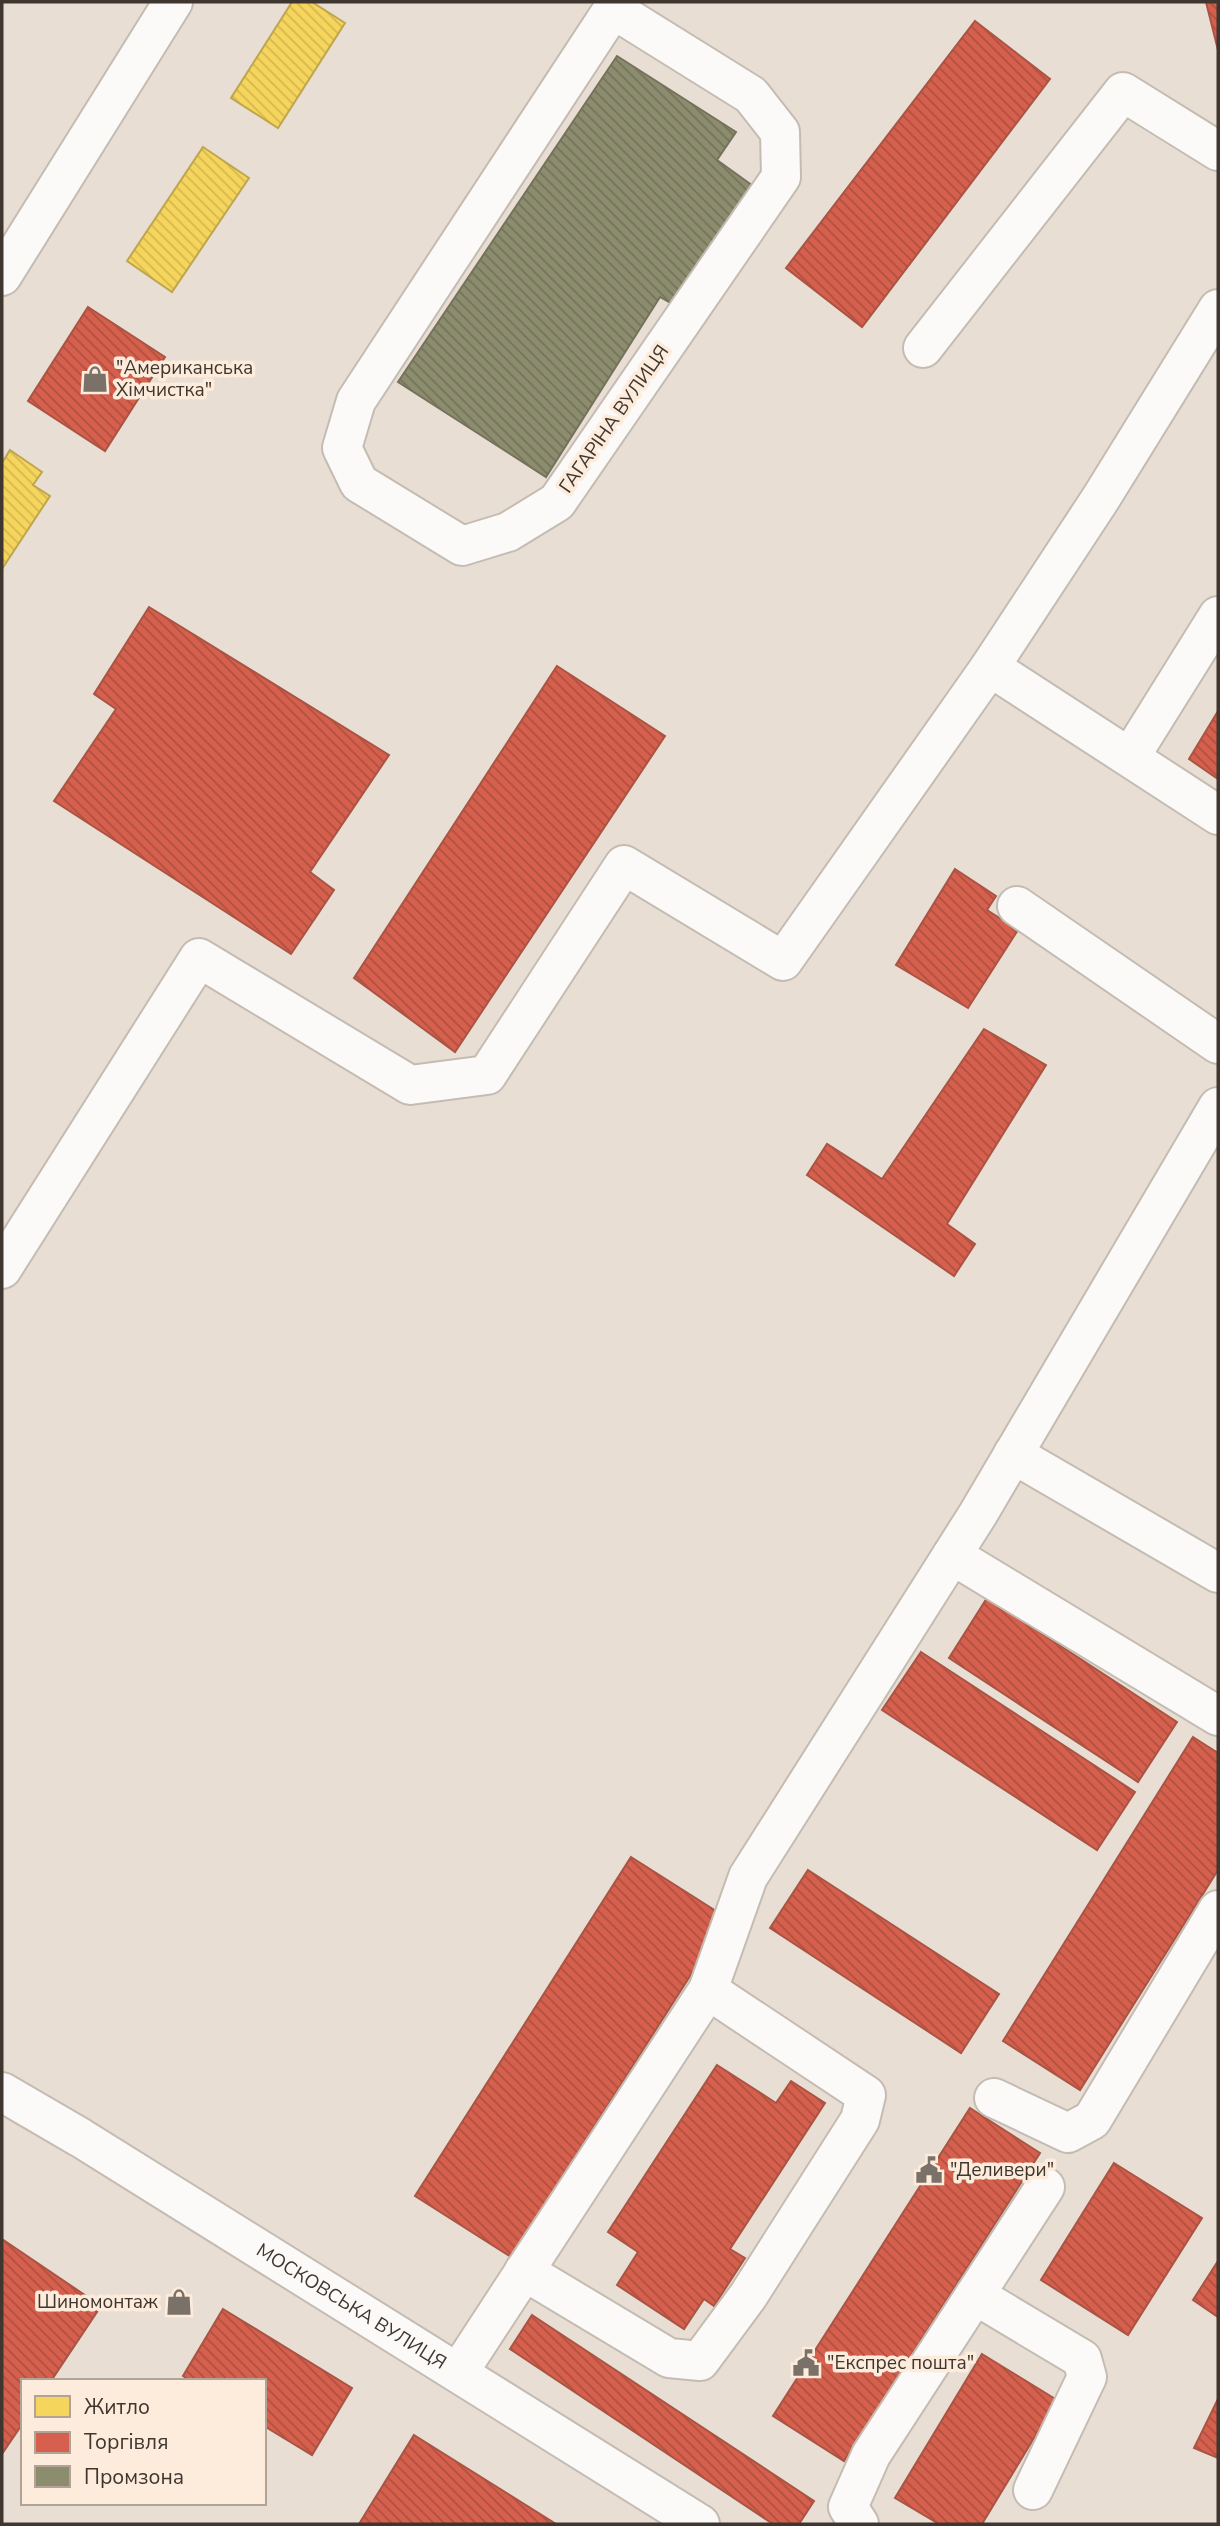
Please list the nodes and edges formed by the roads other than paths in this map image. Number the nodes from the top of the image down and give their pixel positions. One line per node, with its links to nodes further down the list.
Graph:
1 (173, 2): 4 (street)
2 (614, 5): 2 (street, ГАГАРІНА ВУЛИЦЯ)
3 (1218, 151): 6 (street)
4 (2, 276)
5 (1218, 309): 8 (street)
6 (923, 348)
7 (1218, 616): 9 (street)
8 (990, 667): 9 (street); 14 (street)
9 (1130, 757): 10 (street)
10 (1218, 815)
11 (1017, 906): 12 (street)
12 (1218, 1044)
13 (1218, 1107): 15 (street)
14 (2, 1269)
15 (1013, 1454): 16 (street); 17 (street)
16 (951, 1555): 18 (street); 20 (street)
17 (1218, 1573)
18 (1218, 1716)
19 (1218, 1910): 22 (street)
20 (708, 1990): 24 (street); 24 (street)
21 (2, 2092): 26 (street, МОСКОВСЬКА ВУЛИЦЯ)
22 (994, 2098)
23 (1045, 2187): 25 (street)
24 (524, 2271): 26 (street)
25 (975, 2295): 27 (street); 29 (street)
26 (458, 2373): 28 (street, МОСКОВСЬКА ВУЛИЦЯ)
27 (1033, 2490)
28 (700, 2524)
29 (859, 2524)

